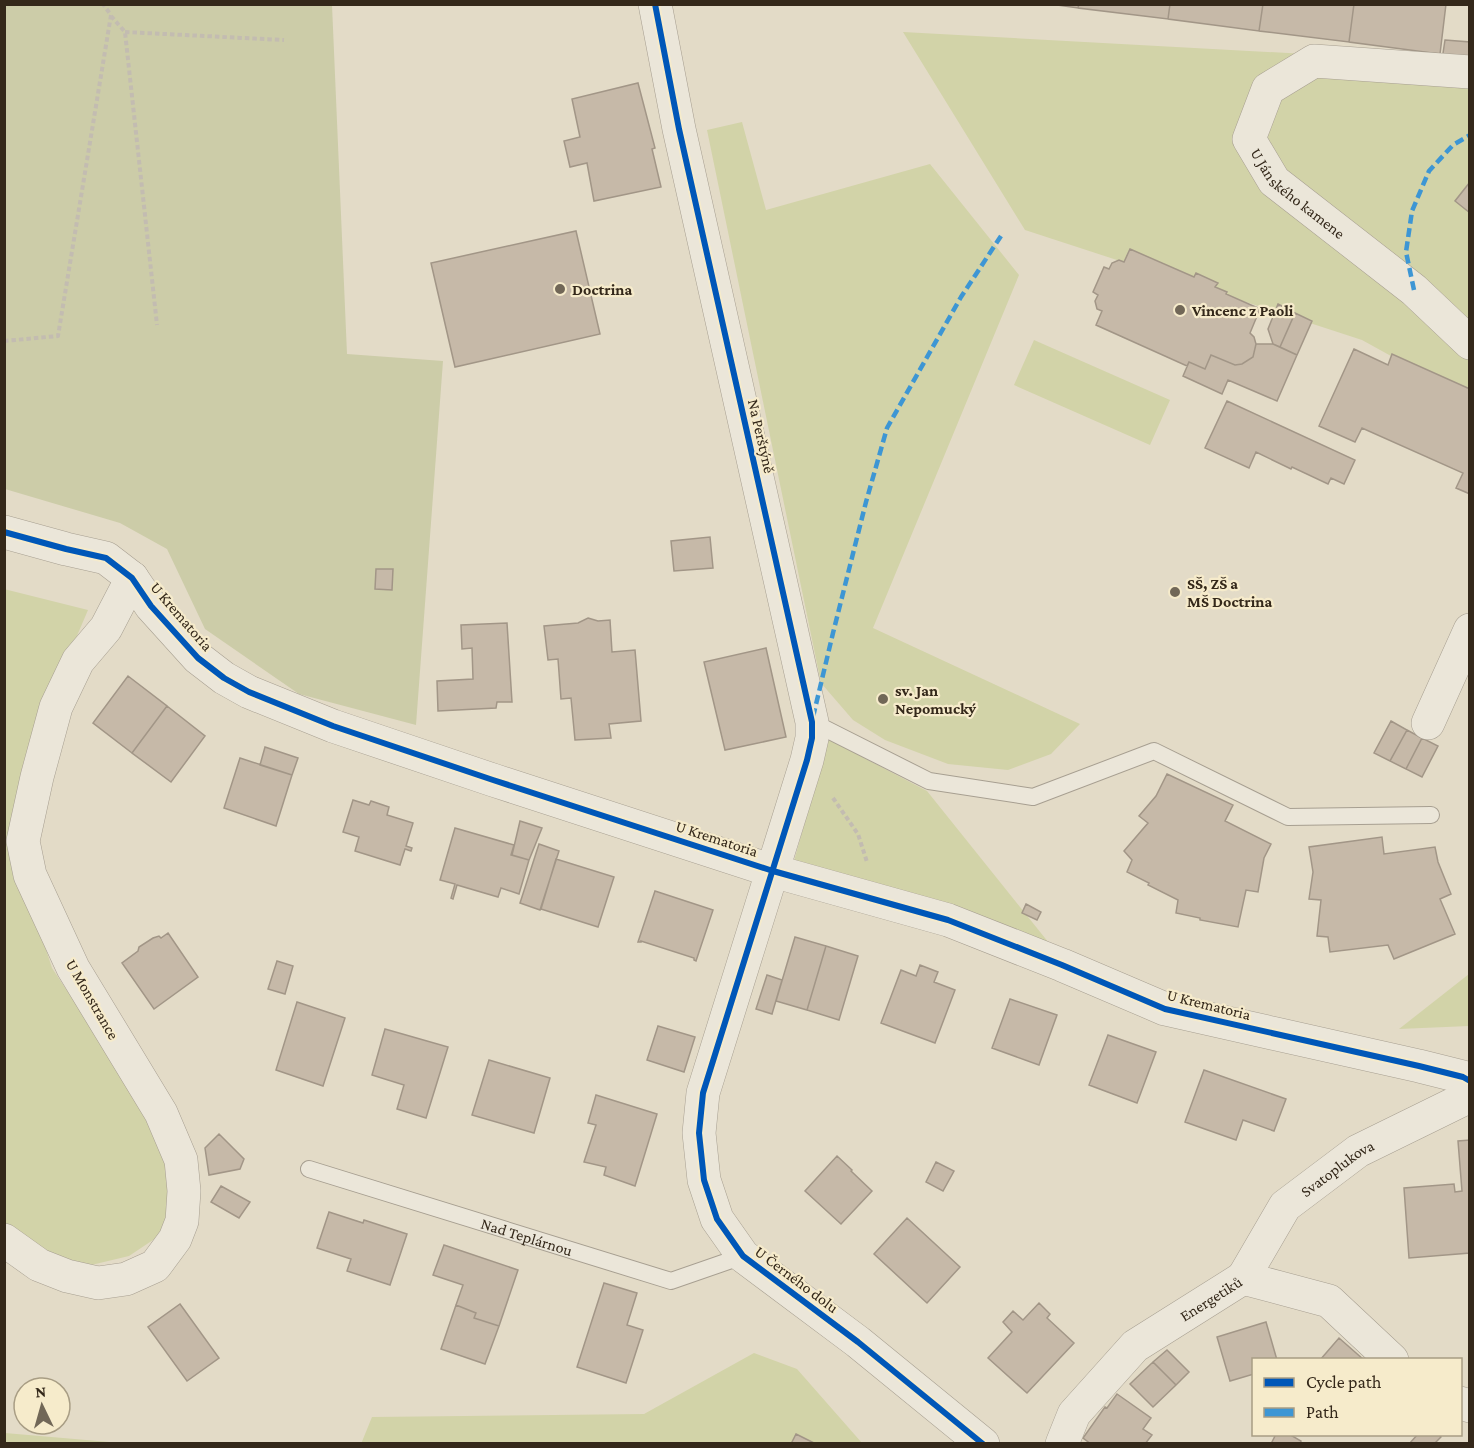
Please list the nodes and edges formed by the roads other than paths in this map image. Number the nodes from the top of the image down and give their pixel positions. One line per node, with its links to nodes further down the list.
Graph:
1 (655, 4): 7 (street, Na Perštýně)
2 (1470, 72): 3 (street, U Jánského kamene)
3 (1470, 343)
4 (4, 532): 5 (street, U Krematoria)
5 (132, 578): 10 (street, U Krematoria); 13 (street, U Monstrance)
6 (1470, 630): 8 (street)
7 (812, 722): 9 (lane); 10 (street, Na Perštýně)
8 (1428, 723)
9 (1431, 815)
10 (773, 871): 11 (street, U Krematoria); 14 (street, U Černého dolu)
11 (1468, 1085): 15 (street, Svatoplukova)
12 (309, 1170): 14 (lane, Nad Teplárnou)
13 (4, 1240)
14 (743, 1256): 17 (street, U Černého dolu)
15 (1243, 1278): 16 (street, Energetiků); 18 (street, Energetiků)
16 (1391, 1358)
17 (983, 1443)
18 (1062, 1443)

